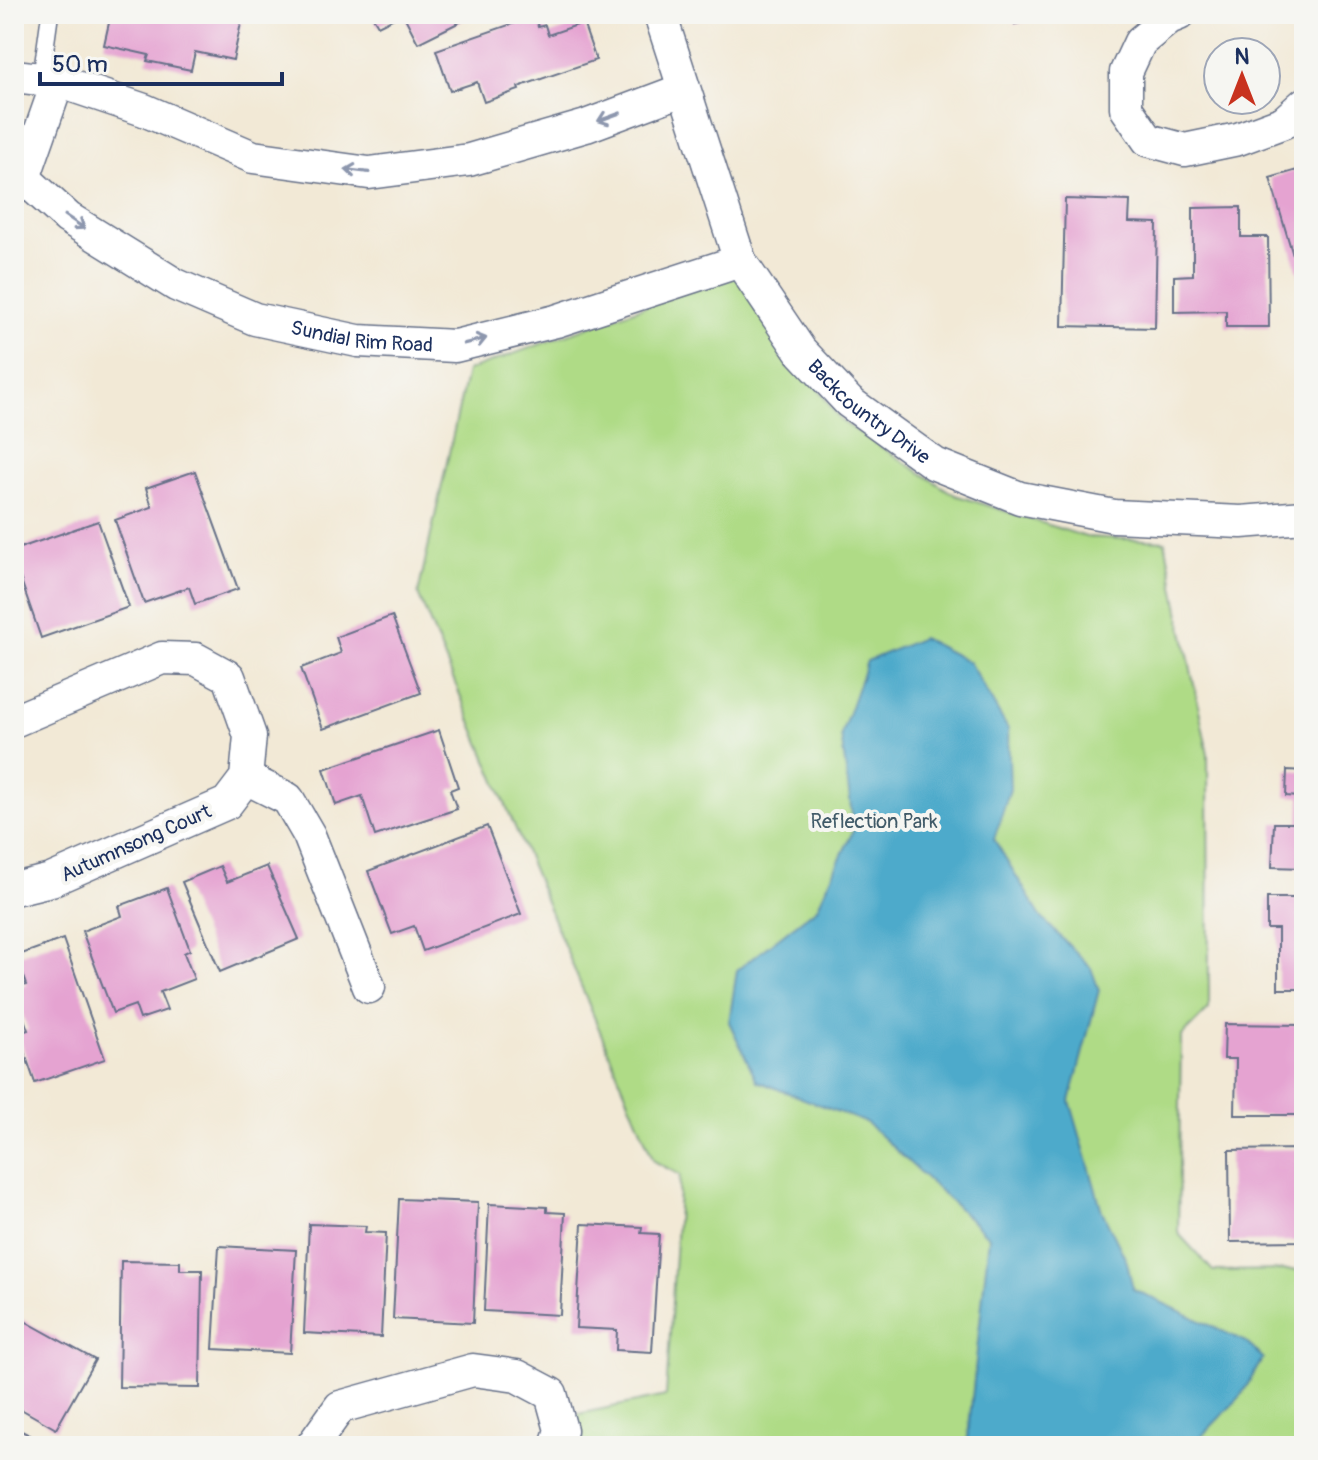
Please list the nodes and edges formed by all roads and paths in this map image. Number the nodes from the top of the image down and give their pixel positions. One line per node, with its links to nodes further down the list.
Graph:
1 (50, 14): 4 (lane)
2 (660, 14): 5 (street, Backcountry Drive)
3 (1179, 14): 6 (street)
4 (37, 79): 5 (street, one-way to 4); 7 (street)
5 (682, 90): 8 (street, Backcountry Drive)
6 (1304, 104)
7 (19, 176): 8 (street, Sundial Rim Road, one-way to 8)
8 (740, 261): 9 (street, Backcountry Drive)
9 (1304, 517)
10 (14, 721): 11 (street)
11 (246, 778): 12 (street, Autumnsong Court); 13 (street)
12 (14, 889)
13 (369, 987)
14 (312, 1446): 15 (street)
15 (556, 1446)

